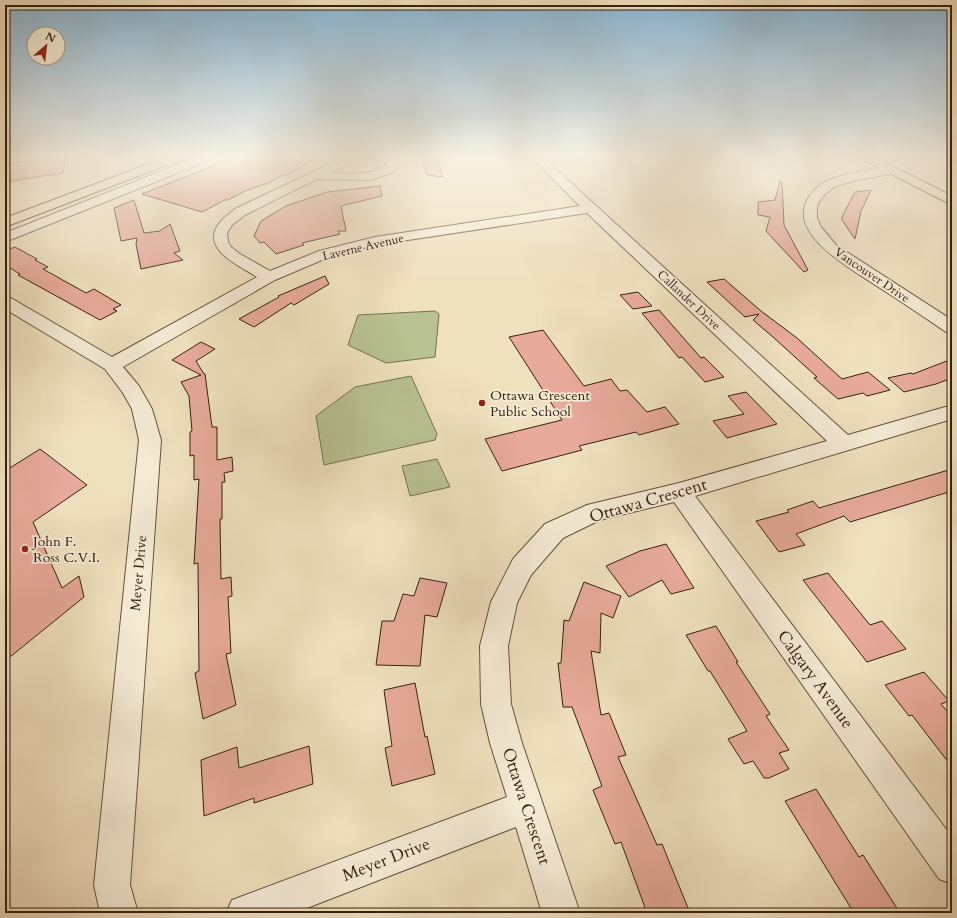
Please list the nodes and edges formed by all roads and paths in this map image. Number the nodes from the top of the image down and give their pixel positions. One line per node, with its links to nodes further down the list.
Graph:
1 (68, 199): 7 (main road)
2 (103, 199): 8 (street)
3 (267, 199): 9 (street)
4 (579, 199): 6 (street, Callander Drive)
5 (816, 199): 11 (street, Vancouver Drive)
6 (590, 209): 9 (street, Laverne Avenue); 14 (street, Callander Drive)
7 (5, 223)
8 (5, 238)
9 (268, 277): 12 (street, Laverne Avenue)
10 (5, 302): 12 (street, Meyer Drive)
11 (952, 328)
12 (112, 365): 18 (street, Meyer Drive)
13 (952, 412): 14 (street, Ottawa Crescent)
14 (843, 444): 15 (street, Ottawa Crescent)
15 (679, 492): 16 (street, Ottawa Crescent); 17 (street, Calgary Avenue)
16 (527, 806): 19 (street, Meyer Drive); 20 (street, Ottawa Crescent)
17 (952, 866)
18 (119, 913)
19 (244, 913)
20 (561, 913)

